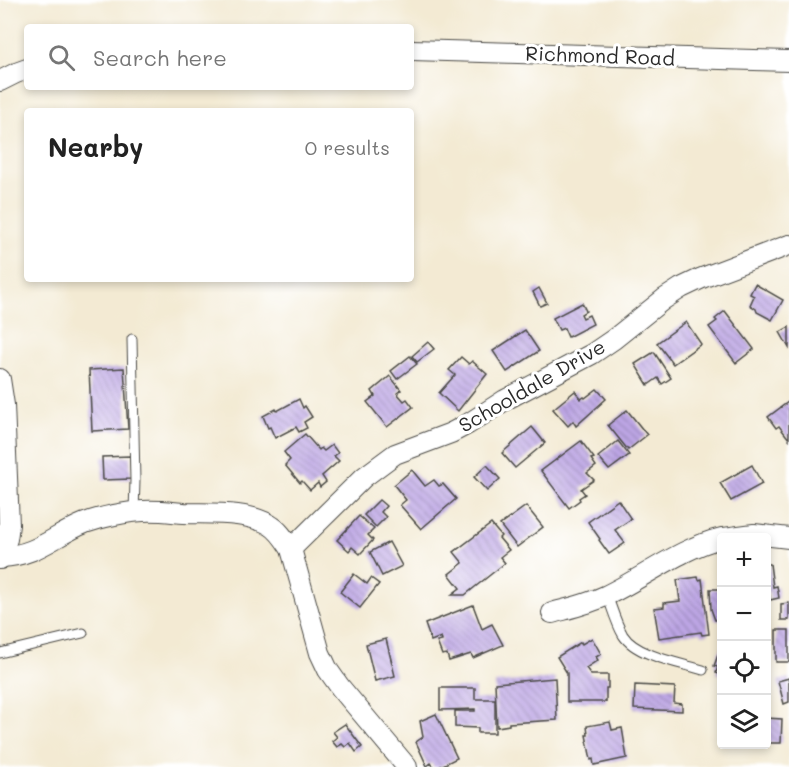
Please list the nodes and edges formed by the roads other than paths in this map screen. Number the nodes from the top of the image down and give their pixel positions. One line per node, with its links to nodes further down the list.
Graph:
1 (414, 50): 2 (street, Richmond Road)
2 (789, 61)
3 (24, 70): 4 (street)
4 (0, 81)
5 (789, 245): 12 (street, Schooldale Drive)
6 (132, 339): 8 (lane)
7 (0, 379): 13 (street)
8 (134, 512): 12 (street); 13 (street)
9 (771, 536): 10 (street)
10 (789, 538)
11 (717, 540): 14 (street)
12 (291, 549): 19 (street)
13 (1, 558)
14 (607, 595): 15 (street); 18 (lane)
15 (552, 613)
16 (83, 633): 17 (lane)
17 (0, 652)
18 (703, 670)
19 (407, 767)

